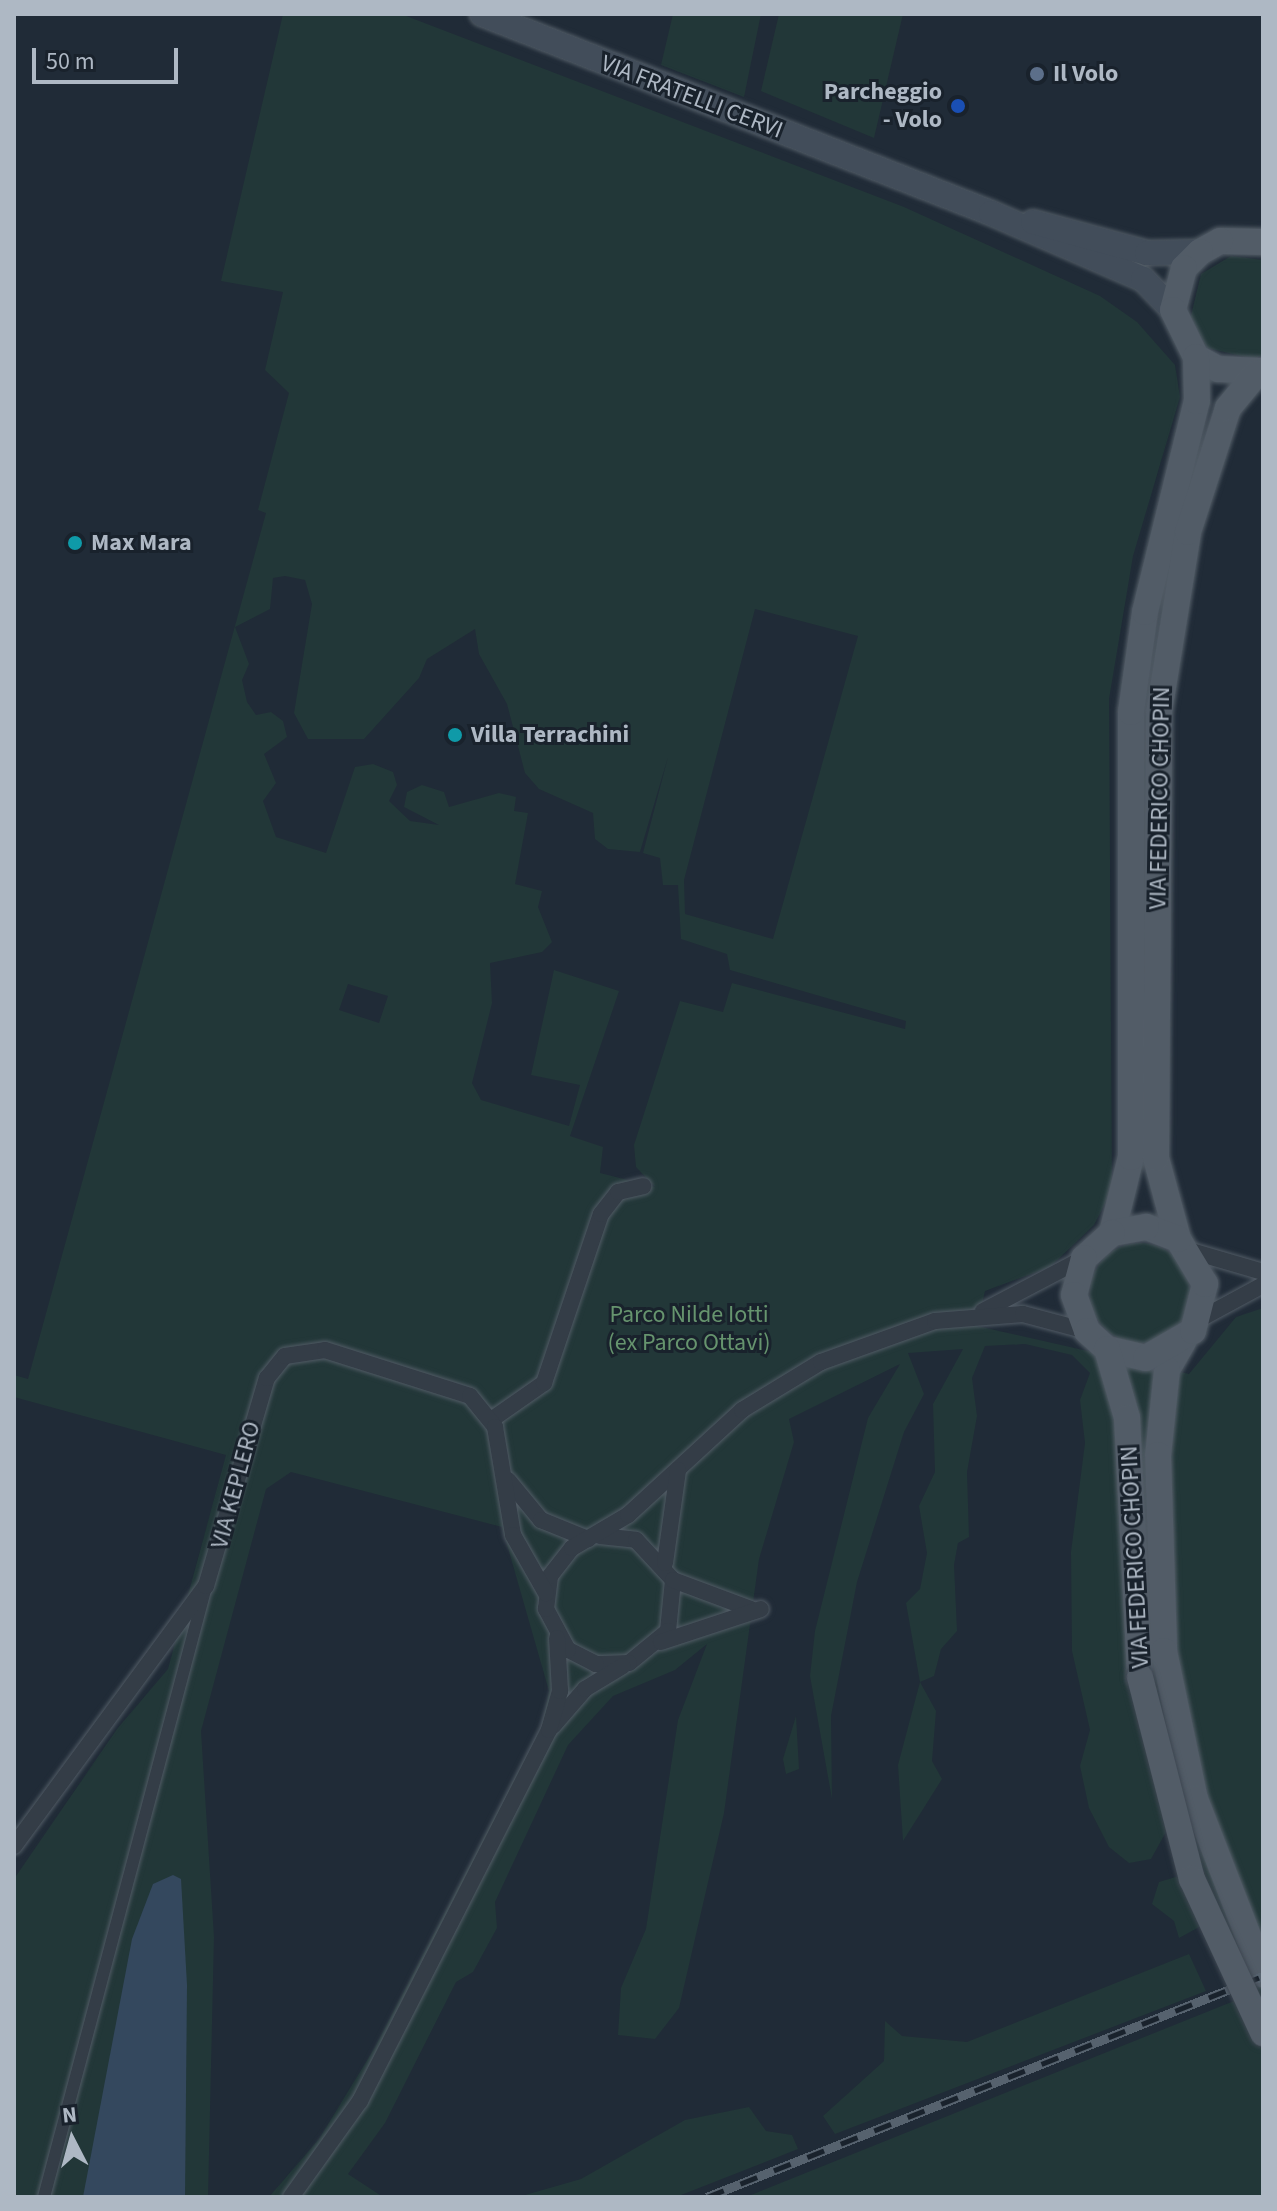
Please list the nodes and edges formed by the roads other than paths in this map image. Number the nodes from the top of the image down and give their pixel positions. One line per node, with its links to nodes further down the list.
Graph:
1 (482, 14): 2 (main road, VIA FRATELLI CERVI)
2 (991, 213): 5 (main road, VIA FRATELLI CERVI); 6 (main road, VIA FRATELLI CERVI)
3 (1263, 220): 4 (main road)
4 (1253, 240): 5 (main road, VIA FRATELLI CERVI)
5 (1200, 252): 6 (main road)
6 (1173, 310): 7 (main road, VIA FRATELLI CERVI)
7 (1196, 357): 8 (main road); 10 (main road, VIA FEDERICO CHOPIN)
8 (1260, 372): 11 (main road, VIA FEDERICO CHOPIN)
9 (643, 1186): 20 (street)
10 (1112, 1233): 11 (main road); 12 (main road)
11 (1185, 1245): 13 (street); 16 (main road, VIA FEDERICO CHOPIN)
12 (1084, 1258): 15 (street); 17 (main road)
13 (1263, 1272)
14 (1263, 1285): 16 (street)
15 (978, 1313): 17 (street); 21 (street)
16 (1200, 1319): 18 (main road, VIA FEDERICO CHOPIN)
17 (1087, 1331): 19 (main road)
18 (1183, 1342): 19 (main road); 33 (main road, VIA FEDERICO CHOPIN)
19 (1107, 1349): 34 (main road, VIA FEDERICO CHOPIN, bridge)
20 (491, 1420): 22 (street, VIA KEPLERO); 26 (street, VIA KEPLERO)
21 (678, 1470): 23 (street); 24 (street)
22 (508, 1479): 23 (street); 27 (street)
23 (594, 1538): 24 (street); 27 (street)
24 (665, 1563): 25 (street)
25 (673, 1580): 29 (street); 29 (street)
26 (206, 1586): 32 (street, VIA KEPLERO); 35 (street)
27 (546, 1593): 28 (street)
28 (557, 1638): 30 (street); 31 (street)
29 (661, 1642): 30 (street)
30 (629, 1663): 31 (street)
31 (549, 1730): 36 (street)
32 (14, 1846)
33 (1263, 1974)
34 (1263, 2033)
35 (44, 2197)
36 (291, 2197)

